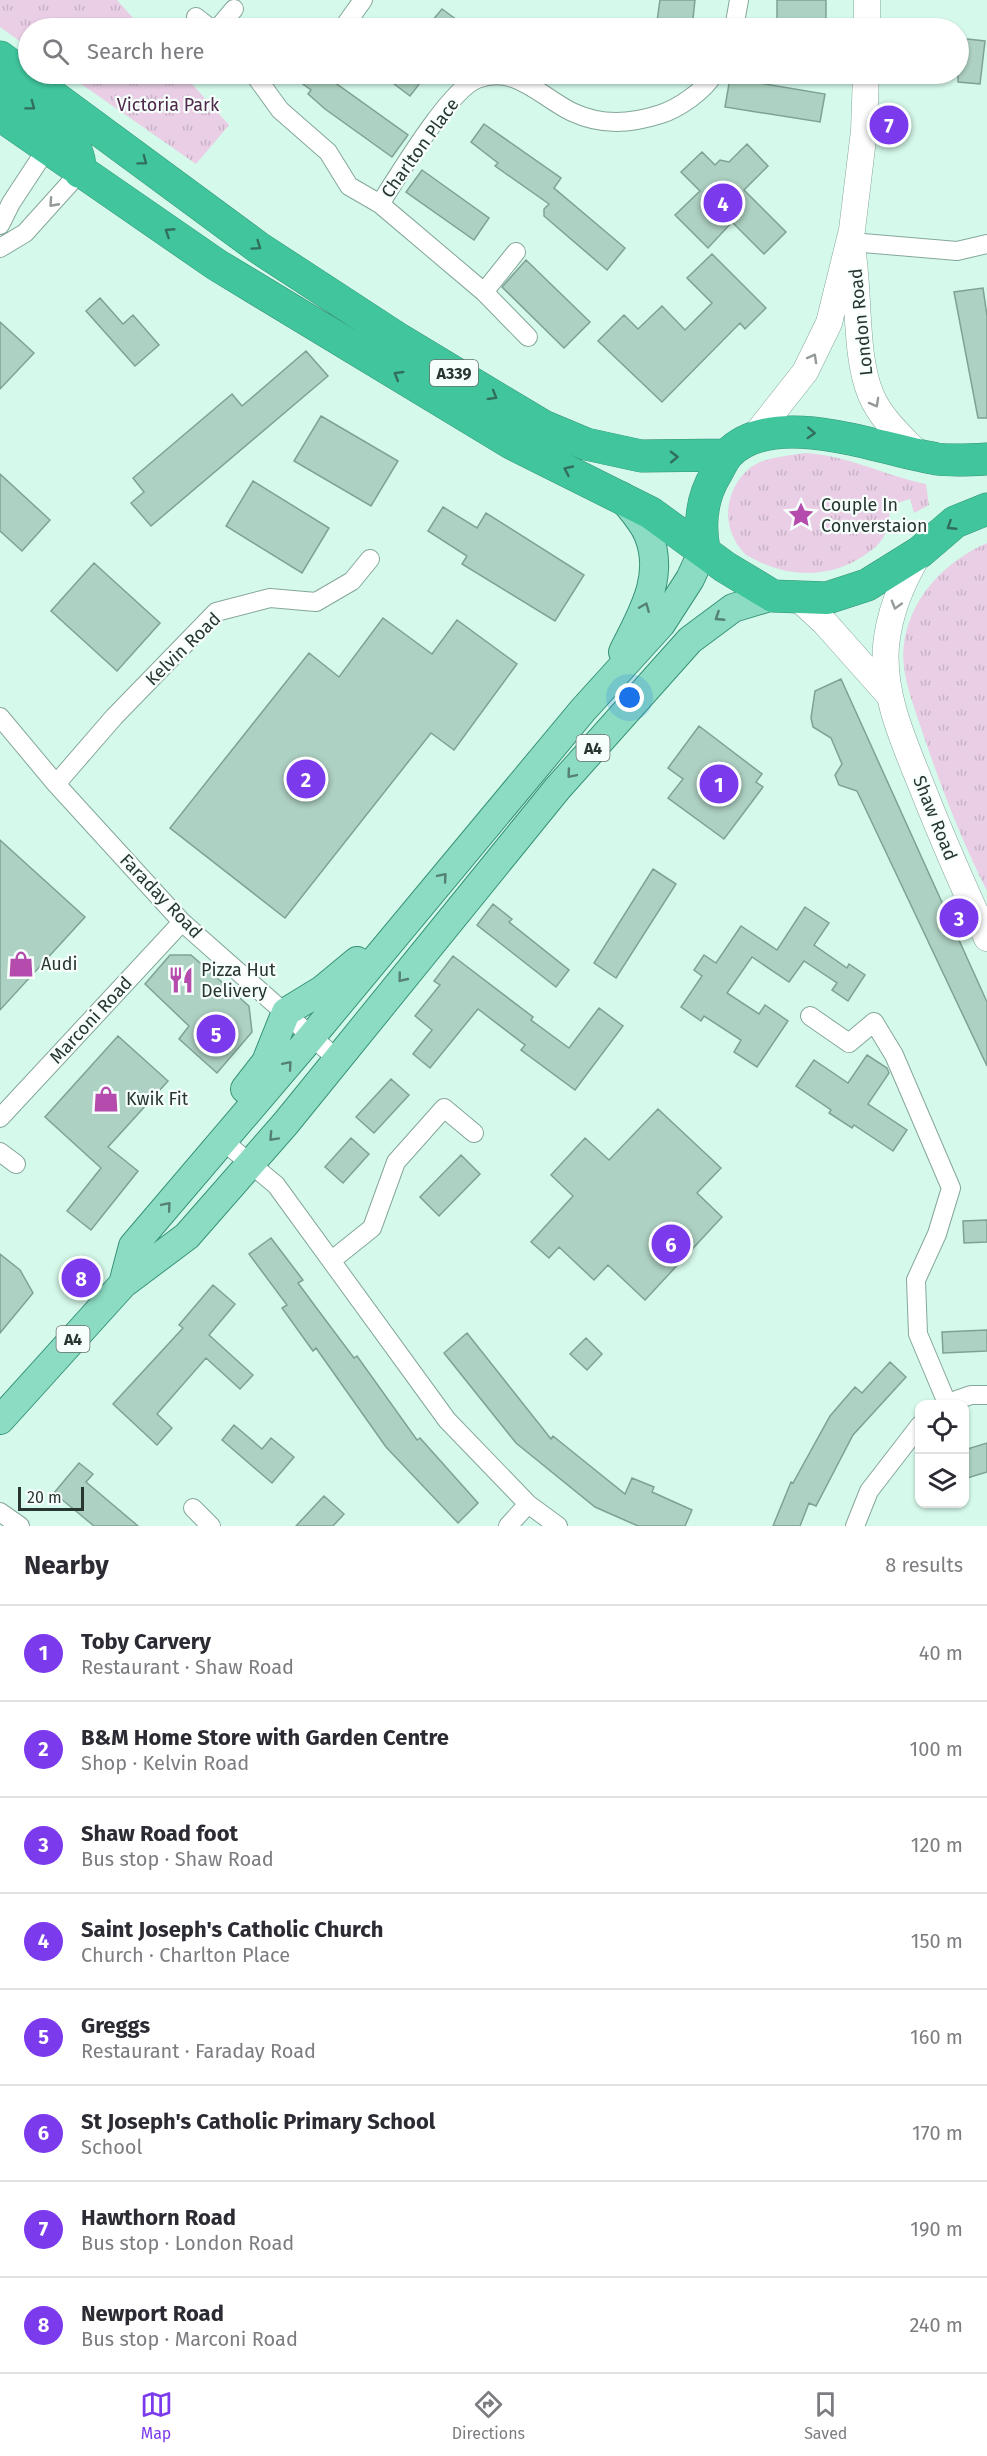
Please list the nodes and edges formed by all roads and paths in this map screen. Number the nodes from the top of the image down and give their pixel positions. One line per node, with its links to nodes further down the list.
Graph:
1 (363, 0): 6 (street)
2 (739, 0): 7 (street)
3 (867, 0): 8 (street)
4 (234, 9): 5 (street)
5 (226, 18)
6 (350, 18)
7 (736, 18)
8 (867, 18)
9 (0, 57): 10 (highway, A339)
10 (18, 78)
11 (0, 84): 19 (highway, A339, one-way to 19)
12 (23, 84): 19 (highway, A339)
13 (261, 84): 21 (street, Charlton Place)
14 (468, 84): 21 (street, Charlton Place)
15 (527, 84): 16 (street, Charlton Place)
16 (707, 84)
17 (866, 84): 23 (street, London Road)
18 (0, 115): 19 (highway, A339)
19 (61, 129): 20 (highway, A339); 22 (street); 30 (highway, A339, one-way to 30)
20 (80, 172): 25 (street, one-way to 25); 33 (highway, A339, one-way to 20)
21 (380, 204): 27 (street, Charlton Place)
22 (0, 225)
23 (850, 242): 24 (street); 29 (street, London Road, one-way to 23); 31 (street, London Road, one-way to 31)
24 (987, 244)
25 (0, 248)
26 (516, 252): 27 (street)
27 (484, 292): 28 (street, Charlton Place)
28 (528, 337)
29 (753, 438): 30 (highway); 31 (highway, one-way to 31)
30 (727, 455): 35 (highway)
31 (920, 456): 32 (highway)
32 (973, 460)
33 (620, 496): 35 (highway, A339); 39 (main road, one-way to 33)
34 (987, 509): 36 (highway, one-way to 36)
35 (704, 549): 38 (highway, A339); 39 (main road, A4)
36 (920, 552): 38 (highway); 40 (street, Shaw Road, one-way to 40)
37 (370, 559): 42 (street, Kelvin Road)
38 (786, 598): 40 (street, Shaw Road); 49 (main road, A4, one-way to 49)
39 (610, 679): 43 (main road, A4, one-way to 39)
40 (889, 695): 45 (street, Shaw Road)
41 (0, 717): 42 (street, Faraday Road)
42 (56, 784): 44 (street, Faraday Road)
43 (415, 910): 46 (main road); 48 (main road, A4)
44 (182, 922): 46 (street, Faraday Road); 50 (street, Marconi Road)
45 (987, 939)
46 (286, 1012): 48 (street, Faraday Road); 52 (main road)
47 (810, 1016): 59 (street)
48 (312, 1036): 49 (street, Faraday Road); 52 (main road, A4, one-way to 48)
49 (337, 1059): 54 (main road, A4, one-way to 54)
50 (0, 1118)
51 (474, 1133): 56 (street)
52 (222, 1140): 54 (street); 57 (main road, A4, one-way to 52)
53 (0, 1152): 55 (street)
54 (250, 1162): 56 (street); 57 (main road, A4)
55 (16, 1164)
56 (332, 1260): 63 (street)
57 (123, 1284): 61 (main road, A4)
58 (987, 1395): 60 (street)
59 (944, 1400)
60 (957, 1400)
61 (0, 1420)
62 (915, 1431): 70 (street)
63 (528, 1504): 68 (street); 69 (street)
64 (193, 1508): 67 (street)
65 (0, 1512): 66 (street)
66 (20, 1526)
67 (211, 1526)
68 (508, 1526)
69 (558, 1526)
70 (855, 1526)

